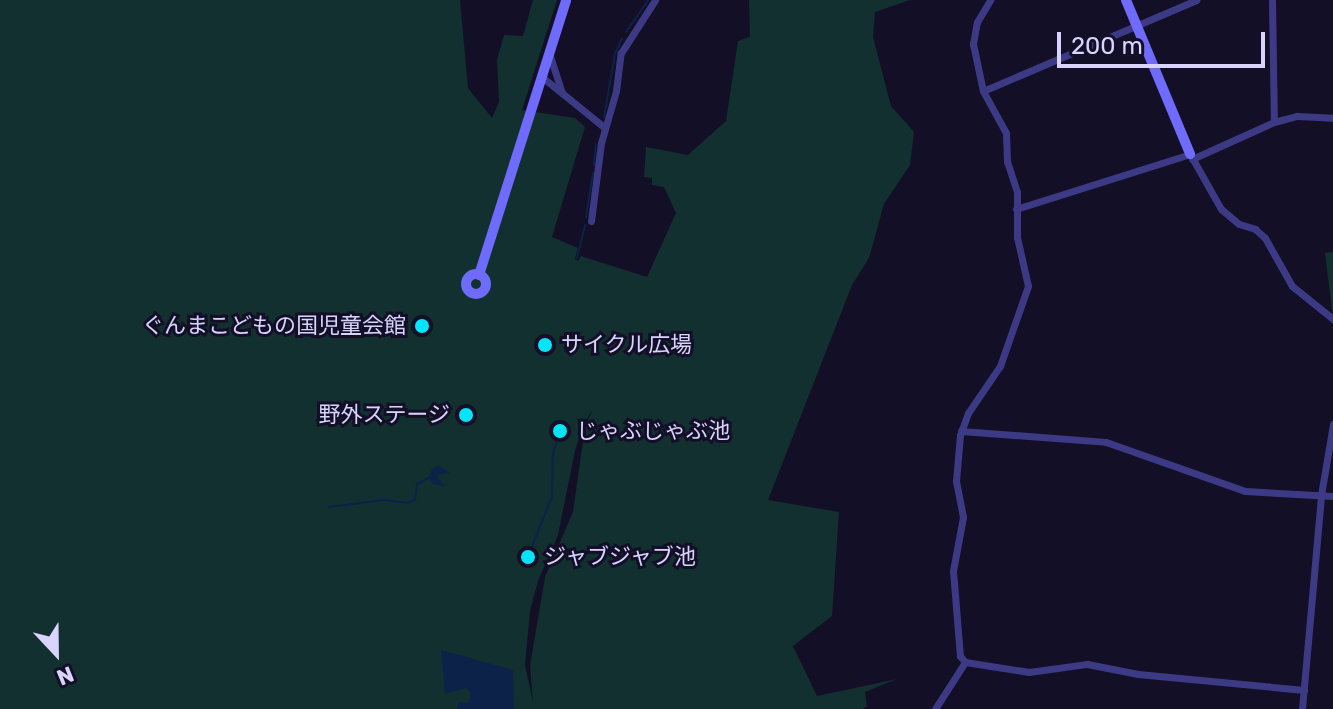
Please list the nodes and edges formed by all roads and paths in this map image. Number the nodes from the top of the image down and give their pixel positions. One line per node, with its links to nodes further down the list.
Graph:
1 (566, 0): 8 (street)
2 (655, 0): 14 (street)
3 (990, 0): 10 (street)
4 (1126, 0): 7 (street)
5 (1196, 0): 7 (street)
6 (1272, 0): 13 (street)
7 (1136, 26): 10 (street); 15 (street)
8 (549, 54): 9 (street); 11 (street)
9 (542, 77): 11 (street); 18 (street)
10 (983, 91): 16 (street)
11 (562, 93): 14 (street)
12 (1333, 118): 13 (street)
13 (1274, 122): 15 (street)
14 (605, 128): 17 (street)
15 (1191, 156): 16 (street); 19 (street)
16 (1016, 209): 21 (street)
17 (591, 221)
18 (479, 275)
19 (1333, 319)
20 (1333, 424): 22 (street)
21 (961, 431): 22 (street); 24 (street)
22 (1321, 495): 23 (street); 25 (street)
23 (1333, 496)
24 (965, 662): 25 (street); 26 (street)
25 (1304, 690): 27 (street)
26 (935, 709)
27 (1302, 709)

